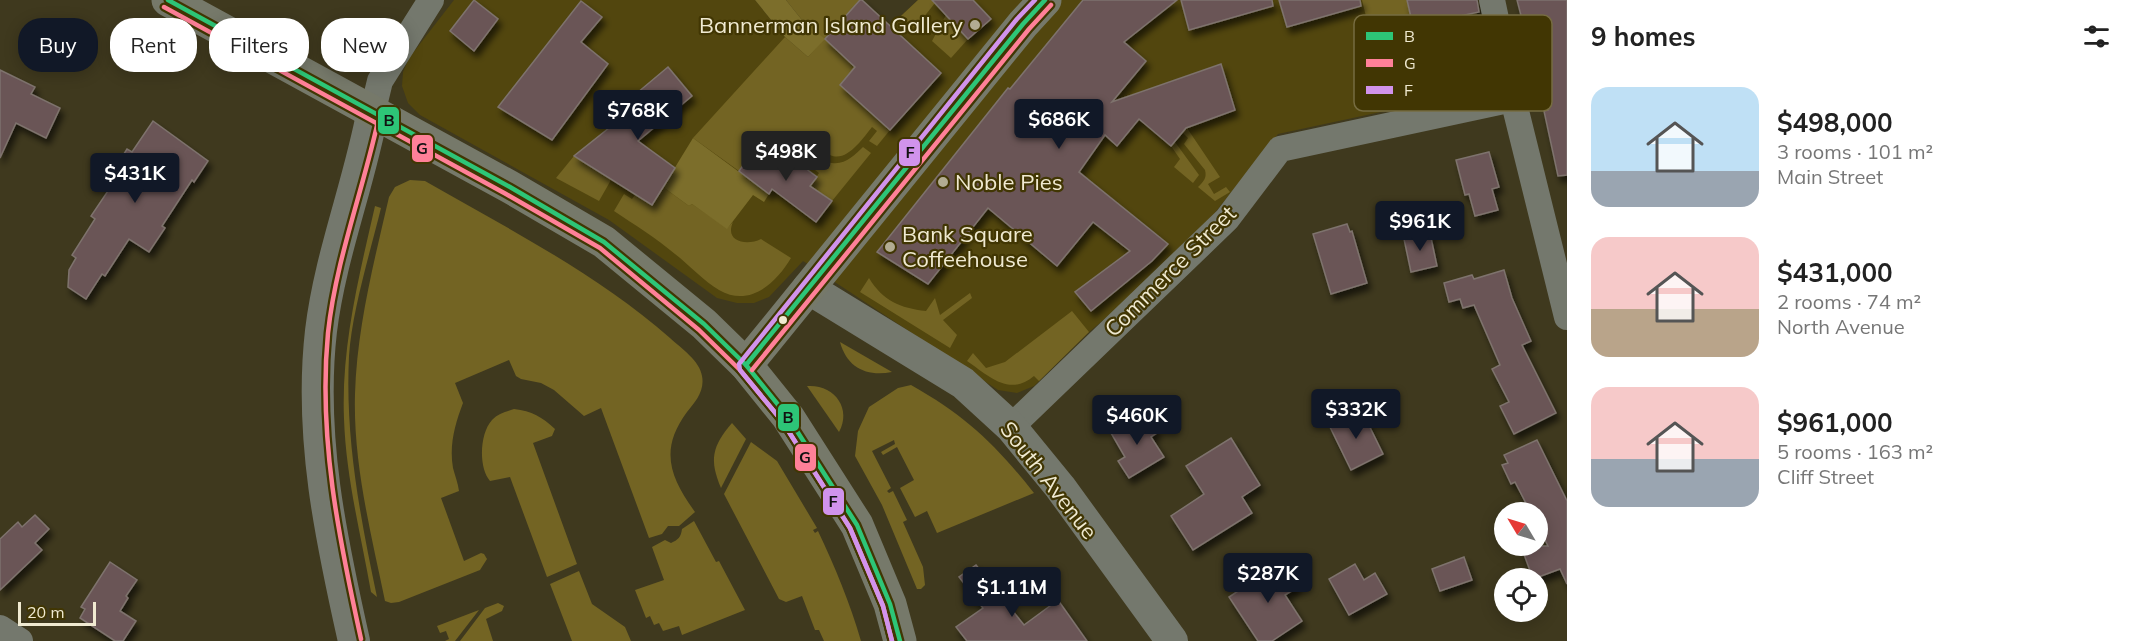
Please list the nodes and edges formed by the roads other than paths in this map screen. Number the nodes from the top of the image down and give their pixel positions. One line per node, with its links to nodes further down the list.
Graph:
1 (168, 0): 6 (main road)
2 (431, 0): 6 (street)
3 (1045, 0): 9 (main road)
4 (1492, 0): 5 (street)
5 (1495, 15)
6 (373, 110): 11 (main road); 15 (street)
7 (1457, 111): 12 (street, Commerce Street)
8 (1516, 111): 10 (street)
9 (808, 288): 11 (main road); 12 (street, South Avenue)
10 (1567, 317)
11 (746, 365): 16 (main road)
12 (1011, 428): 17 (street, South Avenue)
13 (0, 628): 14 (street)
14 (20, 641)
15 (354, 641)
16 (900, 641)
17 (1172, 641)

